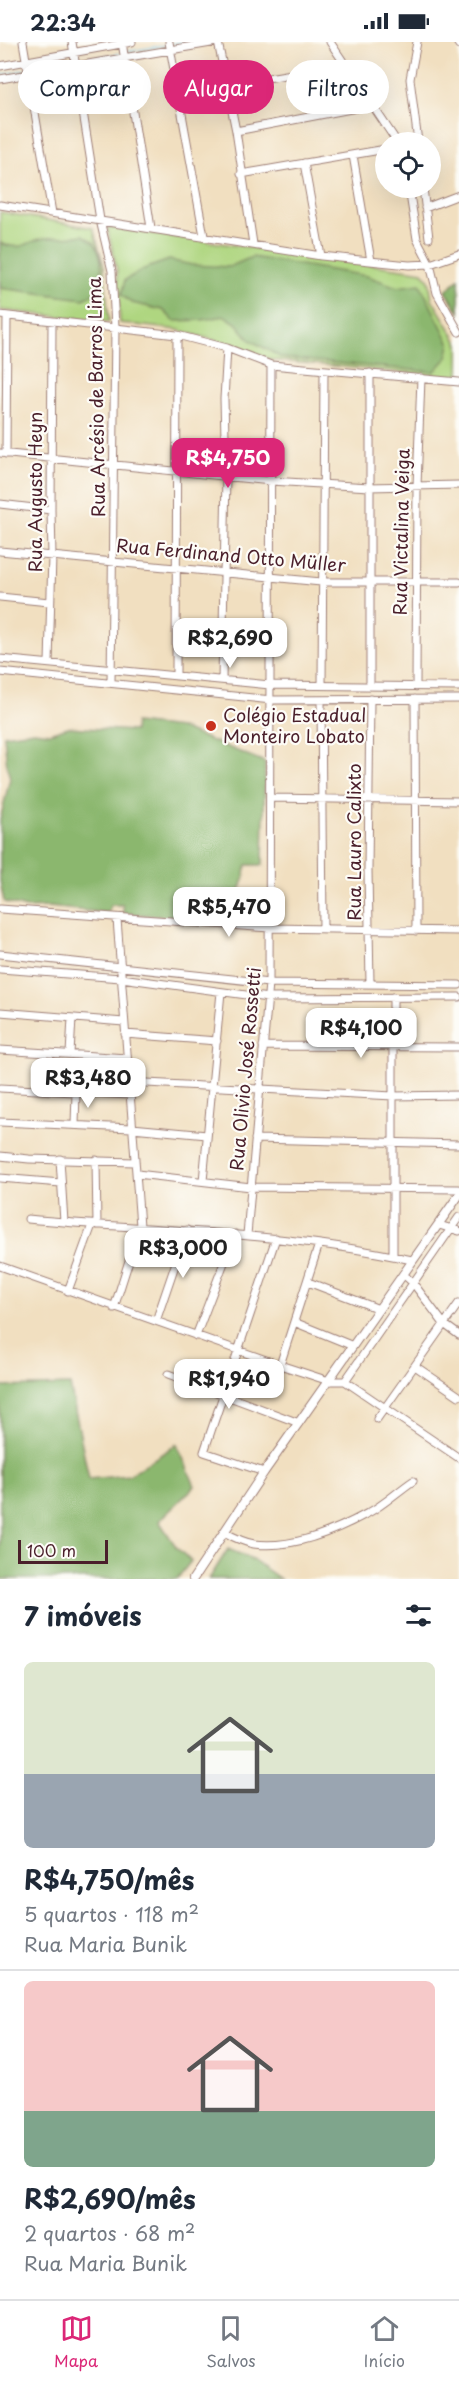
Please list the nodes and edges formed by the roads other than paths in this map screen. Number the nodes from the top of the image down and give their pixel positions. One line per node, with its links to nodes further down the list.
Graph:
1 (23, 42): 10 (street)
2 (72, 42): 9 (street, Rua Arcésio de Barros Lima)
3 (132, 42): 8 (street)
4 (218, 42): 7 (street); 14 (street)
5 (330, 42): 15 (street)
6 (417, 42): 27 (street)
7 (170, 47): 8 (street); 40 (street)
8 (123, 49): 9 (street); 13 (street); 39 (street)
9 (74, 53): 11 (street); 12 (street, Rua Arcésio de Barros Lima)
10 (26, 60)
11 (37, 60)
12 (75, 60)
13 (91, 60)
14 (221, 60)
15 (342, 60)
16 (18, 63): 17 (street)
17 (0, 66)
18 (18, 75): 19 (street)
19 (0, 78)
20 (35, 114): 37 (street)
21 (84, 114): 38 (street, Rua Arcésio de Barros Lima)
22 (232, 114): 25 (street)
23 (325, 114): 25 (street)
24 (378, 114): 26 (street)
25 (236, 131): 31 (street)
26 (390, 132)
27 (417, 132)
28 (375, 151): 29 (street)
29 (353, 155): 30 (street); 45 (street)
30 (304, 163): 31 (street); 44 (street)
31 (242, 174): 42 (street)
32 (459, 195): 36 (street)
33 (411, 198): 46 (street)
34 (424, 198): 36 (street)
35 (0, 203): 37 (street)
36 (425, 208): 41 (street)
37 (52, 213): 38 (street)
38 (100, 220): 39 (street); 49 (street, Rua Arcésio de Barros Lima)
39 (151, 228): 40 (street)
40 (204, 236): 42 (street)
41 (429, 238)
42 (253, 244): 44 (street)
43 (459, 254): 46 (street)
44 (321, 255): 45 (street)
45 (371, 261): 46 (street)
46 (430, 264): 50 (street)
47 (4, 316): 48 (street); 58 (street)
48 (52, 321): 49 (street); 59 (street, Rua Augusto Heyn)
49 (115, 327): 51 (street); 60 (street, Rua Arcésio de Barros Lima)
50 (459, 332)
51 (177, 335): 52 (street); 61 (street)
52 (227, 348): 53 (street); 62 (street)
53 (271, 365): 54 (street); 63 (street, Rua Olivio José Rossetti)
54 (324, 370): 55 (street); 64 (street)
55 (370, 373): 56 (street); 67 (street)
56 (420, 378): 57 (street); 66 (street, Rua Victalina Veiga)
57 (459, 382)
58 (3, 453): 59 (street)
59 (51, 459): 60 (street); 69 (street, Rua Augusto Heyn)
60 (114, 464): 61 (street); 72 (street, Rua Arcésio de Barros Lima)
61 (176, 471): 62 (street); 73 (street)
62 (226, 476): 63 (street); 74 (street)
63 (271, 481): 64 (street); 75 (street, Rua Olivio José Rossetti)
64 (323, 484): 67 (street); 76 (street)
65 (459, 485): 66 (street)
66 (417, 486): 67 (street); 77 (street, Rua Victalina Veiga)
67 (369, 487): 79 (street)
68 (0, 504): 69 (street)
69 (51, 510): 71 (street, Rua Augusto Heyn)
70 (0, 551): 71 (street, Rua Ferdinand Otto Müller)
71 (52, 556): 72 (street, Rua Ferdinand Otto Müller); 81 (street, Rua Augusto Heyn)
72 (113, 561): 73 (street, Rua Ferdinand Otto Müller); 84 (street, Rua Arcésio de Barros Lima)
73 (177, 568): 74 (street, Rua Ferdinand Otto Müller); 86 (street)
74 (224, 572): 75 (street, Rua Ferdinand Otto Müller); 87 (street)
75 (270, 577): 76 (street, Rua Ferdinand Otto Müller); 89 (street, Rua Olivio José Rossetti)
76 (323, 582): 79 (street, Rua Ferdinand Otto Müller); 90 (street)
77 (416, 582): 78 (street, Rua Ferdinand Otto Müller); 79 (street, Rua Ferdinand Otto Müller); 92 (street, Rua Victalina Veiga)
78 (459, 582)
79 (370, 583): 91 (street)
80 (0, 597): 81 (street)
81 (49, 602): 83 (street, Rua Augusto Heyn)
82 (0, 659): 83 (street)
83 (49, 663): 84 (street)
84 (112, 669): 86 (street); 88 (street, Rua Arcésio de Barros Lima)
85 (0, 672): 88 (street)
86 (176, 676): 87 (street)
87 (222, 680): 89 (street)
88 (111, 683): 97 (street)
89 (270, 685): 90 (street); 97 (street, Rua Olivio José Rossetti)
90 (322, 685): 91 (street)
91 (370, 686): 92 (street)
92 (416, 687): 93 (street)
93 (459, 687)
94 (369, 699): 95 (street); 98 (street); 100 (street, Rua Lauro Calixto)
95 (415, 699): 96 (street); 102 (street)
96 (459, 699)
97 (272, 700): 98 (street); 99 (street, Rua Olivio José Rossetti)
98 (321, 700): 101 (street)
99 (271, 798): 101 (street); 106 (street, Rua Olivio José Rossetti)
100 (369, 799): 101 (street); 102 (street); 109 (street, Rua Lauro Calixto)
101 (321, 800): 107 (street)
102 (415, 800): 103 (street); 108 (street)
103 (459, 801)
104 (0, 909): 105 (street)
105 (117, 919): 106 (street); 112 (street)
106 (270, 928): 107 (street); 115 (street, Rua Olivio José Rossetti)
107 (323, 929): 109 (street)
108 (416, 930): 109 (street); 110 (street)
109 (370, 931): 116 (street, Rua Lauro Calixto)
110 (459, 931)
111 (0, 954): 112 (street)
112 (120, 966): 114 (street); 115 (street)
113 (0, 969): 114 (street)
114 (121, 978): 119 (street); 126 (street)
115 (269, 983): 116 (street); 123 (street, Rua Olivio José Rossetti)
116 (370, 984): 117 (street)
117 (431, 985): 118 (street); 121 (street)
118 (459, 985)
119 (221, 992): 123 (street); 128 (street)
120 (393, 997): 121 (street); 123 (street); 130 (street)
121 (432, 997): 122 (street)
122 (459, 997)
123 (268, 998): 129 (street, Rua Olivio José Rossetti)
124 (0, 1012): 125 (street)
125 (72, 1018): 126 (street); 133 (street)
126 (124, 1022): 127 (street)
127 (125, 1034): 128 (street); 134 (street)
128 (217, 1041): 136 (street)
129 (264, 1046): 130 (street); 138 (street, Rua Olivio José Rossetti)
130 (394, 1047): 131 (street); 142 (street)
131 (459, 1047)
132 (0, 1050): 133 (street)
133 (70, 1054): 134 (street)
134 (127, 1058): 135 (street)
135 (128, 1082): 136 (street); 140 (street)
136 (214, 1086): 138 (street); 146 (street)
137 (0, 1088): 139 (street)
138 (259, 1089): 142 (street); 147 (street, Rua Olivio José Rossetti)
139 (76, 1092): 140 (street); 144 (street)
140 (129, 1095): 145 (street)
141 (459, 1095): 142 (street)
142 (393, 1096): 148 (street)
143 (0, 1122): 144 (street)
144 (75, 1125): 145 (street)
145 (132, 1128): 146 (street); 153 (street)
146 (207, 1135): 156 (street)
147 (255, 1139): 148 (street); 158 (street, Rua Olivio José Rossetti)
148 (393, 1143): 149 (street); 160 (street)
149 (459, 1144)
150 (0, 1156): 151 (street)
151 (60, 1159): 152 (street); 157 (street)
152 (96, 1160): 153 (street); 165 (street)
153 (135, 1162): 154 (street)
154 (136, 1174): 156 (street); 167 (street)
155 (0, 1178): 157 (street)
156 (203, 1181): 158 (street)
157 (61, 1183): 164 (street)
158 (251, 1187): 160 (street); 172 (street, Rua Olivio José Rossetti)
159 (459, 1189): 160 (street)
160 (393, 1190): 175 (street)
161 (459, 1196): 166 (main road)
162 (459, 1217): 168 (street)
163 (28, 1219): 164 (street)
164 (64, 1222): 165 (street)
165 (94, 1225): 167 (street); 181 (street)
166 (439, 1225): 168 (street); 176 (main road)
167 (140, 1226): 169 (street); 183 (street)
168 (451, 1228): 170 (street); 180 (street)
169 (187, 1230): 171 (street); 185 (street)
170 (459, 1231)
171 (235, 1234): 172 (street); 189 (street)
172 (247, 1235): 173 (street)
173 (276, 1238): 174 (street); 191 (street)
174 (319, 1244): 175 (street); 179 (street)
175 (393, 1256): 176 (street)
176 (412, 1260): 178 (main road)
177 (0, 1266): 181 (street)
178 (403, 1274): 180 (street); 184 (main road)
179 (308, 1282): 184 (street); 186 (street)
180 (413, 1282): 187 (street); 196 (street)
181 (68, 1290): 183 (street)
182 (459, 1303): 187 (street)
183 (114, 1308): 185 (street)
184 (379, 1309): 190 (main road)
185 (156, 1321): 189 (street)
186 (294, 1322): 190 (street); 192 (street)
187 (444, 1324): 188 (street); 193 (street)
188 (459, 1335)
189 (196, 1336): 191 (street)
190 (353, 1346): 195 (main road)
191 (239, 1351): 192 (street); 197 (street)
192 (279, 1365): 195 (street)
193 (415, 1366): 198 (street); 199 (street)
194 (168, 1374): 197 (street)
195 (329, 1381): 196 (street); 201 (main road)
196 (345, 1381): 199 (street)
197 (224, 1395): 201 (street); 203 (street)
198 (459, 1396)
199 (386, 1407): 200 (street); 202 (street)
200 (378, 1419)
201 (299, 1424): 203 (main road)
202 (459, 1458)
203 (264, 1472): 205 (main road)
204 (413, 1481): 205 (street)
205 (224, 1532): 206 (main road)
206 (193, 1579)

